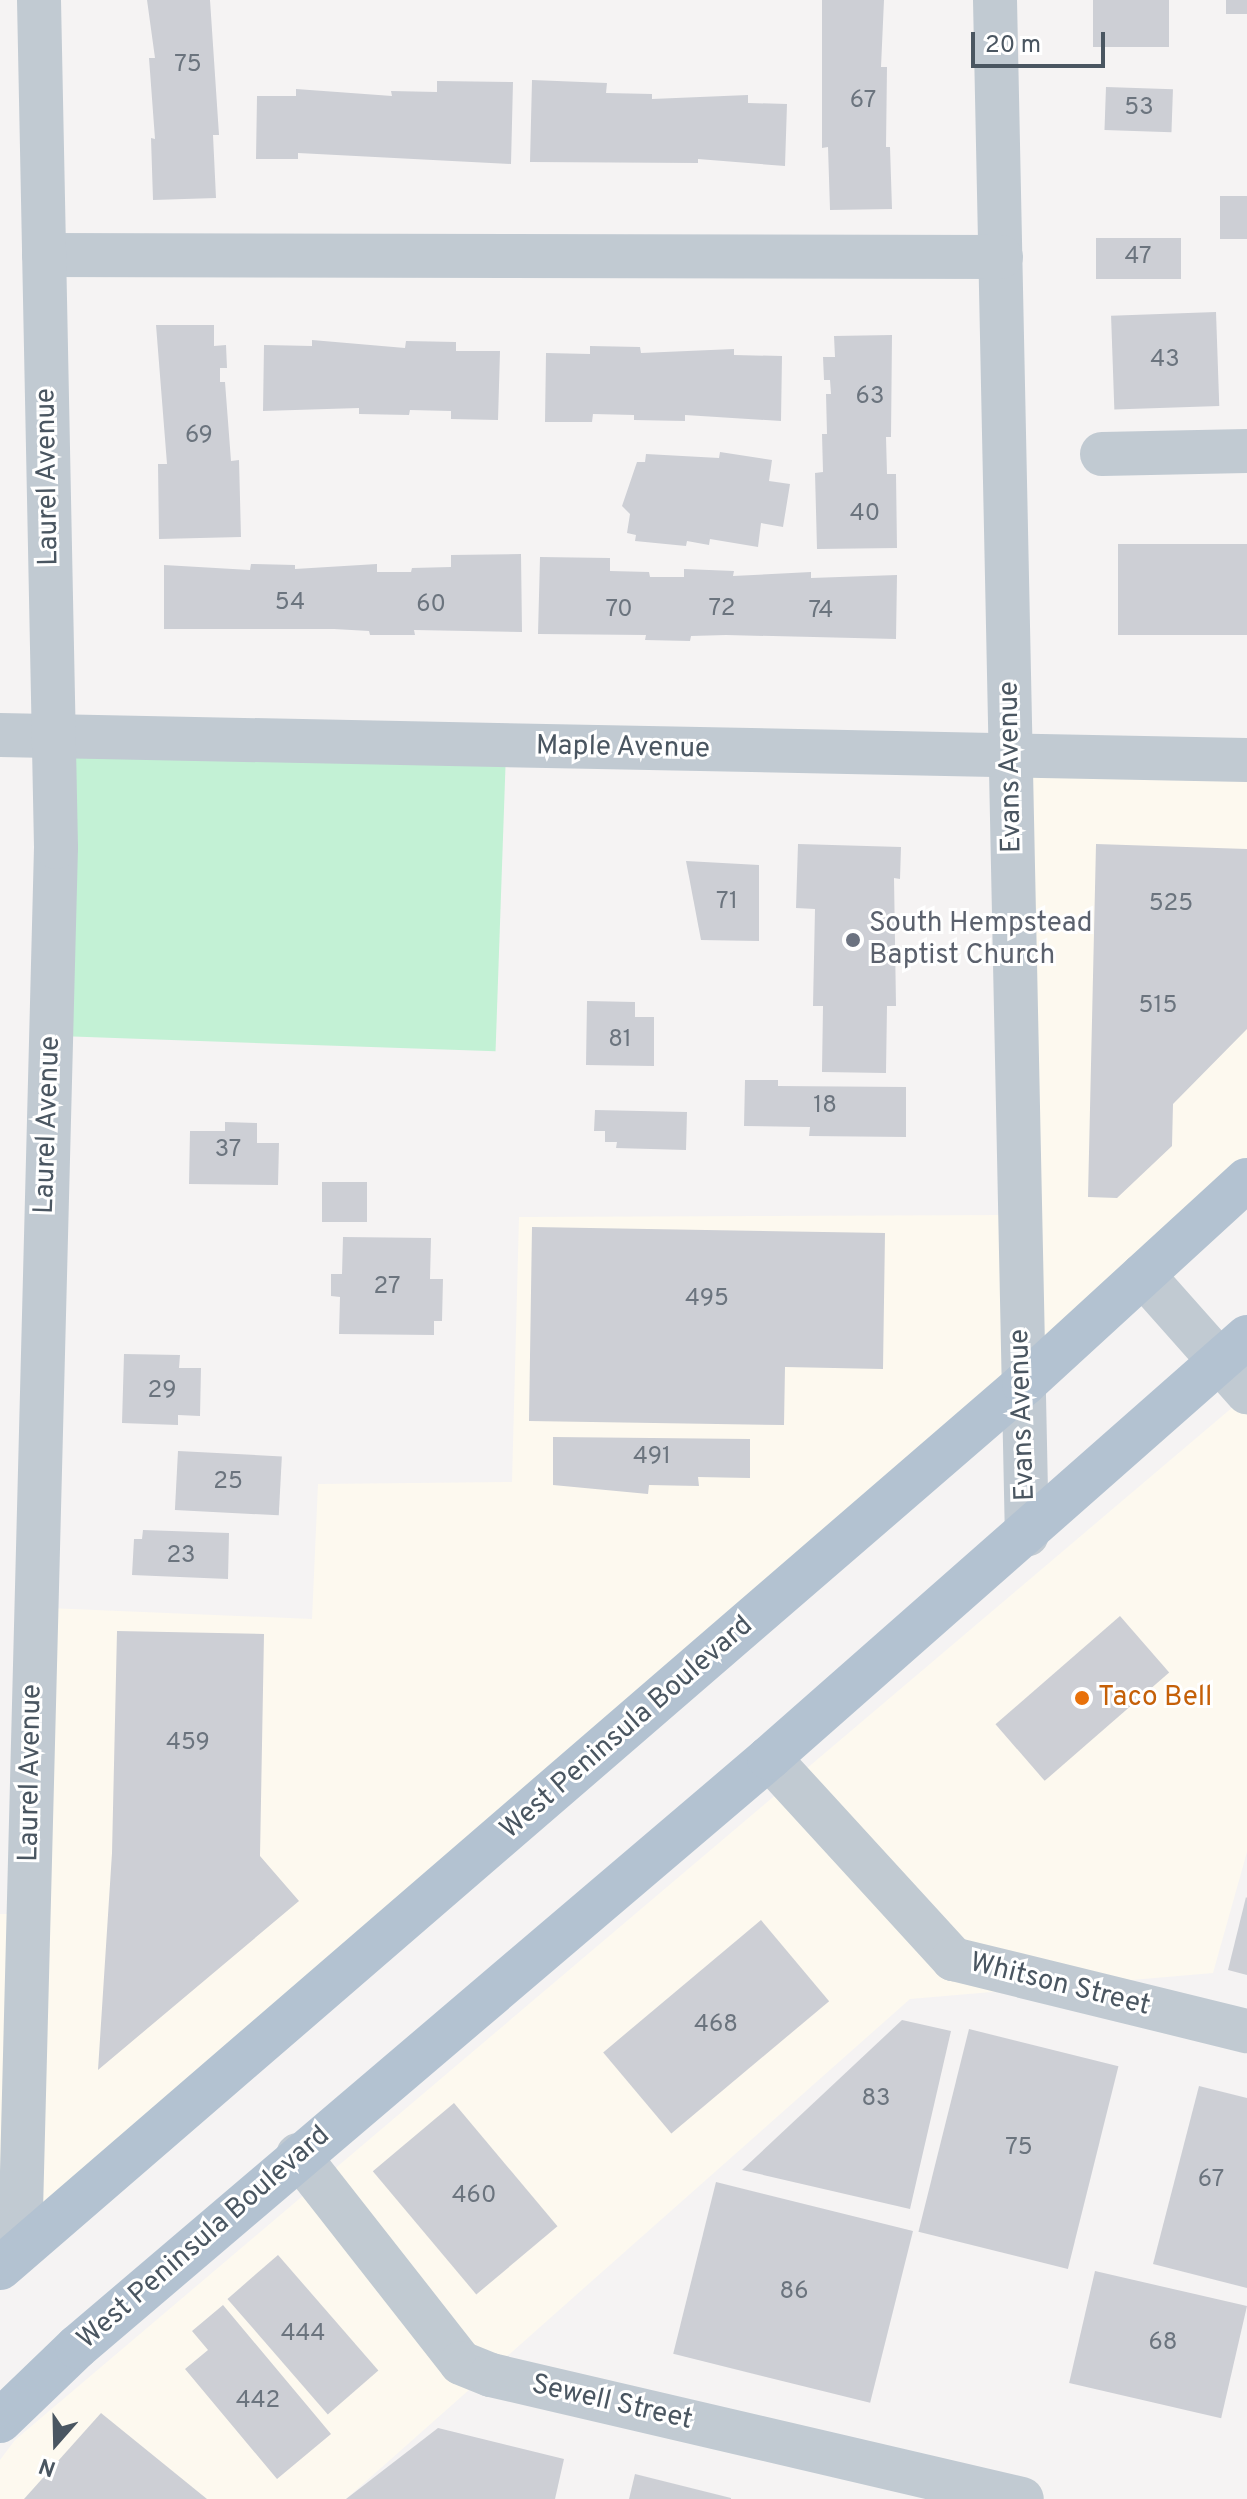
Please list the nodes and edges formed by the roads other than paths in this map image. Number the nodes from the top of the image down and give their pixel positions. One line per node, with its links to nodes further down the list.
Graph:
1 (39, 0): 3 (street, Laurel Avenue)
2 (995, 0): 4 (street, Evans Avenue)
3 (44, 255): 4 (street); 8 (street, Laurel Avenue)
4 (1001, 257): 9 (street, Evans Avenue)
5 (1247, 451): 6 (street)
6 (1102, 454)
7 (0, 735): 8 (street, Maple Avenue)
8 (53, 736): 9 (street, Maple Avenue); 16 (street, Laurel Avenue)
9 (1011, 756): 10 (street, Maple Avenue); 14 (street, Evans Avenue)
10 (1247, 760)
11 (1247, 1180): 12 (main road, West Peninsula Boulevard)
12 (1143, 1275): 13 (street); 14 (main road, West Peninsula Boulevard)
13 (1238, 1365): 15 (main road, West Peninsula Boulevard)
14 (1024, 1384): 15 (street, Evans Avenue); 20 (main road, West Peninsula Boulevard)
15 (1027, 1535): 17 (main road, West Peninsula Boulevard)
16 (18, 1570): 20 (street, Laurel Avenue)
17 (769, 1758): 18 (street, Whitson Street); 19 (main road, West Peninsula Boulevard)
18 (1247, 2031)
19 (298, 2155): 21 (main road, West Peninsula Boulevard); 22 (street, Sewell Street)
20 (10, 2259)
21 (0, 2421)
22 (1022, 2499)

